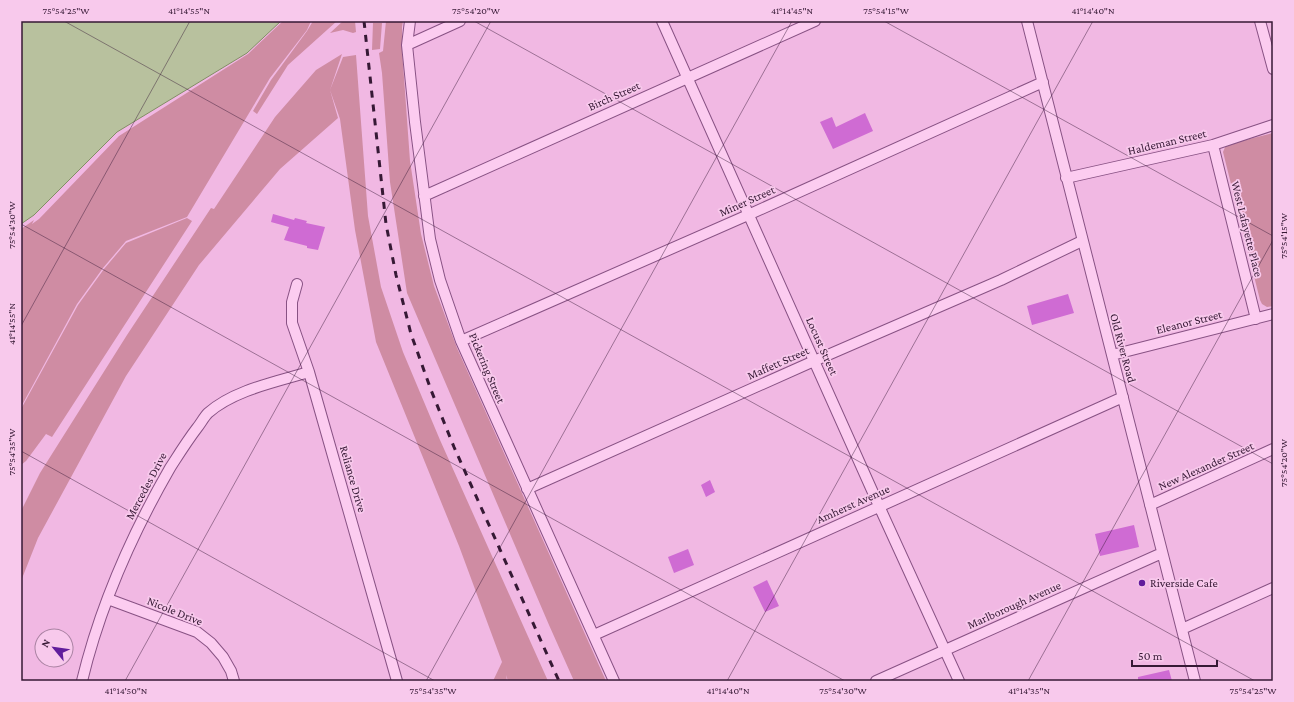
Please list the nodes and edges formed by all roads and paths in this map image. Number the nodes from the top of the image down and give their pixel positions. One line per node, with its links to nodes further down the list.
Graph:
1 (410, 21): 7 (street, Pickering Street)
2 (460, 21): 7 (street)
3 (662, 21): 9 (street, Locust Street)
4 (815, 21): 9 (street, Birch Street)
5 (1027, 21): 10 (street, Old River Road)
6 (1260, 21): 8 (street)
7 (408, 44): 14 (street, Pickering Street)
8 (1273, 69)
9 (688, 78): 14 (street, Birch Street); 15 (street, Locust Street)
10 (1043, 82): 13 (street, Old River Road); 15 (street, Miner Street)
11 (1273, 125): 12 (street, Haldeman Street)
12 (1213, 145): 13 (street, Haldeman Street); 19 (street, West Lafayette Place)
13 (1066, 178): 16 (street, Old River Road)
14 (424, 196): 20 (street, Pickering Street)
15 (748, 215): 20 (street, Miner Street); 22 (street, Locust Street)
16 (1082, 241): 21 (street, Old River Road); 22 (street, Maffett Street)
17 (297, 284): 23 (street, Reliance Drive)
18 (1273, 314): 19 (street, Eleanor Street)
19 (1256, 319): 21 (street, Eleanor Street)
20 (461, 341): 26 (street, Pickering Street)
21 (1112, 355): 24 (street, Old River Road)
22 (814, 361): 26 (street, Maffett Street); 28 (street, Locust Street)
23 (309, 372): 31 (street, Mercedes Drive); 37 (street, Reliance Drive)
24 (1123, 397): 27 (street, Old River Road); 28 (street, Amherst Avenue)
25 (1273, 450): 27 (street, New Alexander Street)
26 (527, 489): 33 (street, Pickering Street)
27 (1150, 505): 29 (street, Old River Road)
28 (879, 506): 33 (street, Amherst Avenue); 34 (street, Locust Street)
29 (1162, 553): 32 (street, Old River Road); 34 (street, Marlborough Avenue)
30 (1273, 588): 32 (street)
31 (108, 599): 35 (street, Mercedes Drive); 36 (street, Nicole Drive)
32 (1182, 629): 41 (street, Old River Road)
33 (594, 635): 38 (street, Pickering Street)
34 (945, 650): 39 (street, Marlborough Avenue); 40 (street, Locust Street)
35 (82, 681)
36 (234, 681)
37 (397, 681)
38 (614, 681)
39 (876, 681)
40 (958, 681)
41 (1195, 681)

